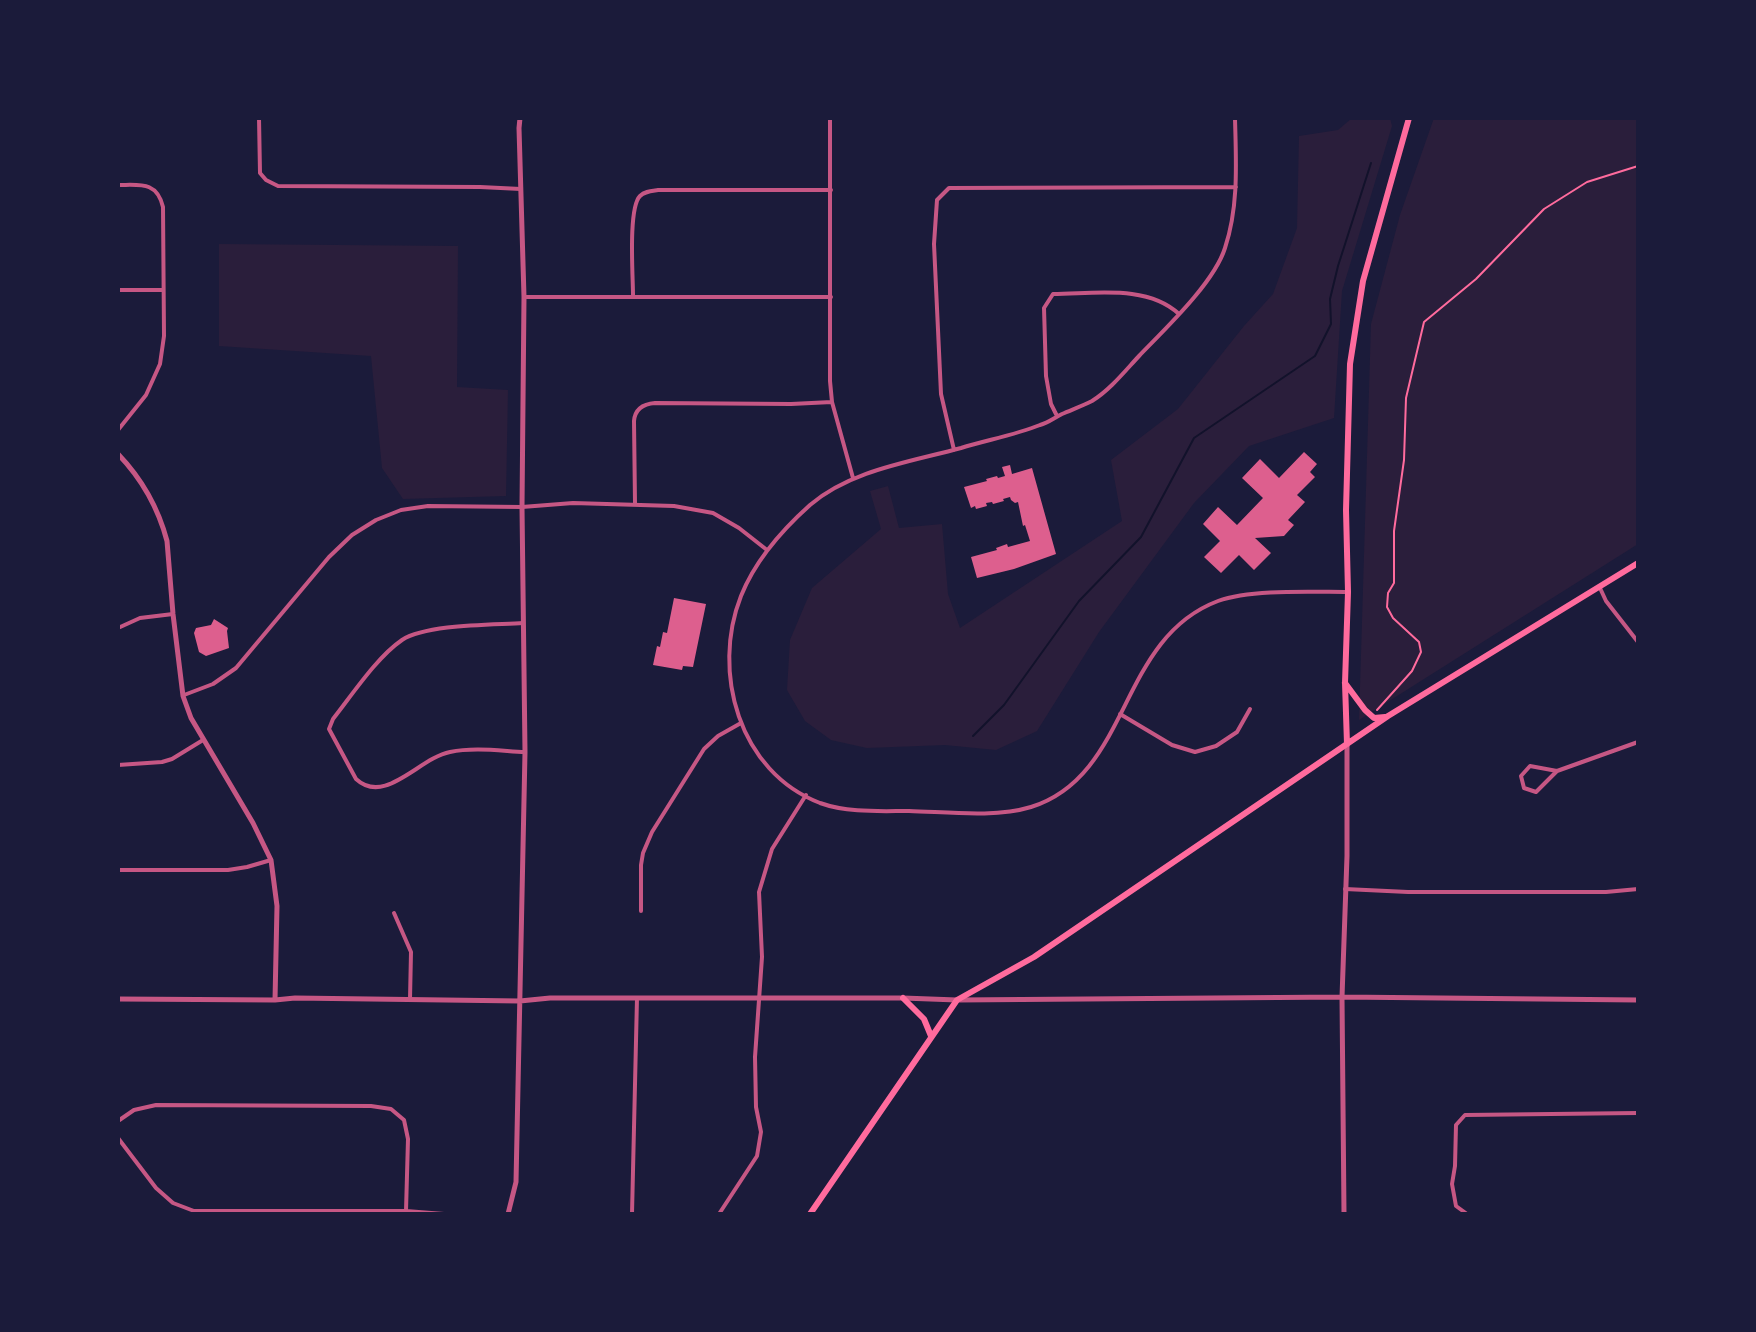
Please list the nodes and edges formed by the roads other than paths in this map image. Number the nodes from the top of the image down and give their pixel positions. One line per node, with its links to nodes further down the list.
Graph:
1 (259, 118): 8 (street)
2 (520, 118): 8 (street)
3 (830, 118): 9 (street)
4 (1235, 118): 7 (street)
5 (1409, 118): 27 (main road)
6 (118, 185): 11 (street)
7 (1236, 187): 15 (street); 19 (street)
8 (521, 189): 13 (street)
9 (831, 190): 12 (street); 14 (street)
10 (118, 290): 11 (street)
11 (163, 290): 18 (street)
12 (633, 296): 13 (street); 14 (street)
13 (524, 297): 23 (street)
14 (831, 297): 16 (street)
15 (1179, 314): 17 (street); 17 (street)
16 (832, 402): 21 (street); 22 (street)
17 (1057, 416): 19 (street)
18 (118, 430)
19 (954, 450): 21 (street)
20 (118, 454): 28 (street)
21 (853, 478): 24 (street)
22 (635, 503): 23 (street); 24 (street)
23 (522, 507): 29 (street); 33 (street)
24 (767, 550): 37 (street)
25 (1638, 563): 26 (main road)
26 (1600, 588): 31 (street); 36 (main road)
27 (1348, 592): 32 (main road); 35 (street)
28 (173, 614): 30 (street); 33 (street)
29 (524, 623): 41 (street); 41 (street)
30 (118, 628)
31 (1638, 642)
32 (1345, 683): 36 (main road); 40 (main road)
33 (183, 696): 38 (street)
34 (1250, 709): 35 (street)
35 (1120, 714): 44 (street)
36 (1388, 716): 40 (main road)
37 (741, 723): 44 (street); 49 (street)
38 (203, 740): 42 (street); 45 (street)
39 (1638, 742): 43 (street)
40 (1347, 744): 47 (street); 58 (main road)
41 (525, 752): 60 (street)
42 (118, 765)
43 (1557, 771): 43 (street)
44 (806, 795): 53 (street)
45 (271, 860): 46 (street); 57 (street)
46 (118, 870)
47 (1345, 889): 48 (street); 51 (street)
48 (1638, 889)
49 (641, 911)
50 (394, 913): 56 (street)
51 (1342, 997): 58 (street); 59 (street); 71 (street)
52 (637, 998): 53 (street); 60 (street); 68 (street)
53 (760, 998): 54 (street); 69 (street)
54 (903, 998): 58 (street); 61 (main road)
55 (118, 999): 57 (street)
56 (410, 999): 57 (street); 60 (street)
57 (275, 1000)
58 (957, 1000): 61 (main road)
59 (1638, 1000)
60 (520, 1001): 67 (street)
61 (931, 1036): 70 (main road)
62 (1638, 1113): 72 (street)
63 (118, 1121): 65 (street)
64 (118, 1138): 65 (street)
65 (406, 1211): 66 (street)
66 (444, 1214)
67 (508, 1214)
68 (632, 1214)
69 (719, 1214)
70 (810, 1214)
71 (1344, 1214)
72 (1467, 1214)

